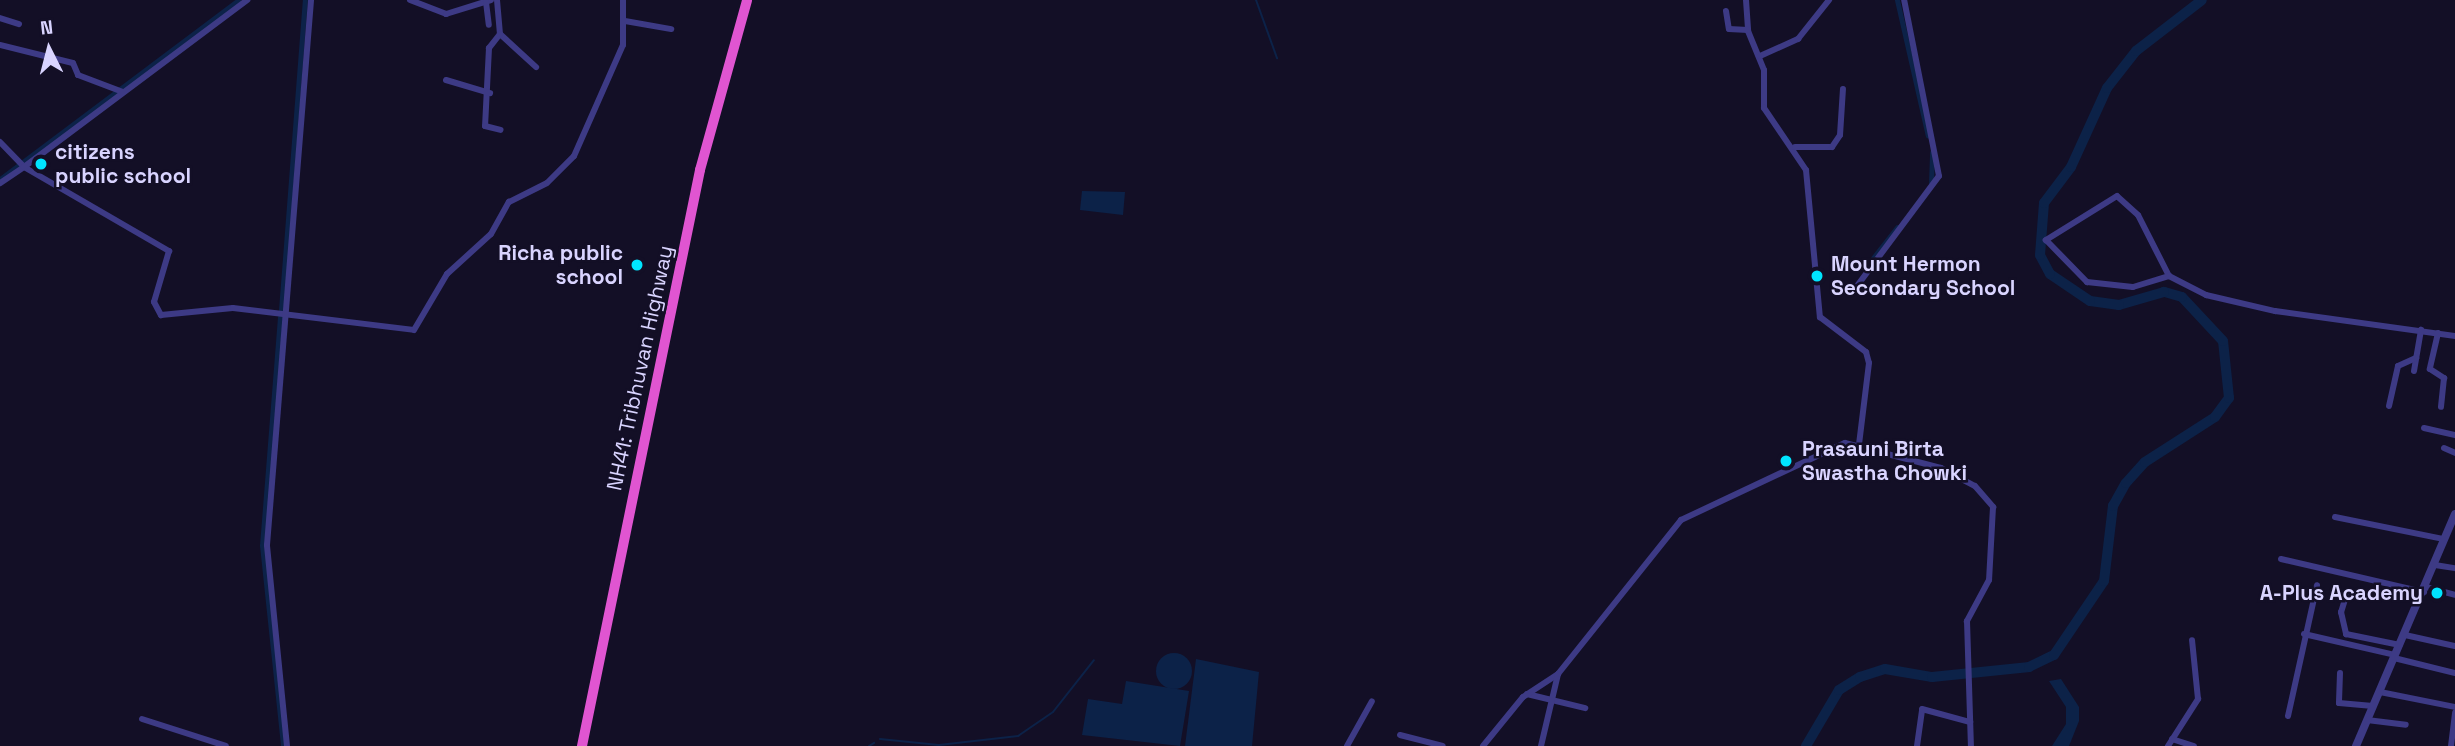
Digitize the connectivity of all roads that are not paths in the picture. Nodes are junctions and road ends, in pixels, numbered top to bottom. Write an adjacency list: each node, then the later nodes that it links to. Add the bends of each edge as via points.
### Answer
1 (247, 0): 24 (street)
2 (311, 0): 33 (street)
3 (410, 0): 10 (street, via 446,14)
4 (497, 0): 18 (street)
5 (623, 0): 13 (street)
6 (747, 0): 81 (highway, NH41: Tribhuvan Highway, via 700,170)
7 (1746, 0): 17 (street)
8 (1829, 0): 20 (street, via 1798,38)
9 (1904, 0): 32 (street, via 1939,176)
10 (489, 1): 15 (street)
11 (1726, 11): 17 (street, via 1729,29)
12 (0, 18): 14 (street)
13 (625, 21): 16 (street); 33 (street, via 617,63 574,156 547,183 509,202 491,234 447,274 414,330)
14 (19, 24)
15 (489, 25)
16 (671, 29)
17 (1748, 30): 20 (street)
18 (500, 34): 21 (street); 25 (street, via 489,48)
19 (0, 45): 24 (street, via 73,63 78,75)
20 (1760, 56): 28 (street, via 1768,117)
21 (536, 67)
22 (446, 80): 25 (street)
23 (1843, 89): 28 (street, via 1840,135 1832,147)
24 (122, 92): 29 (street)
25 (489, 93): 26 (street, via 485,126)
26 (501, 130)
27 (0, 142): 29 (street)
28 (1795, 147): 43 (street, via 1809,185 1820,317 1866,352 1869,363)
29 (22, 165): 30 (street); 33 (street, via 169,251 154,312 169,318 233,308)
30 (0, 183)
31 (2169, 276): 31 (street, via 2133,287 2087,282 2046,240 2117,196 2137,215); 34 (street, via 2206,295 2275,311)
32 (1854, 290)
33 (286, 314): 80 (street, via 266,563)
34 (2421, 330): 35 (street); 37 (street)
35 (2438, 333): 36 (street); 40 (street, via 2430,369 2444,378)
36 (2455, 335)
37 (2416, 358): 38 (street); 39 (street, via 2398,366)
38 (2414, 371)
39 (2389, 406)
40 (2441, 407)
41 (2424, 428): 42 (street)
42 (2455, 435)
43 (1858, 444): 64 (street, via 1835,446 1788,474 1681,520); 75 (street, via 1941,468 1988,497 1994,544 1989,580 1970,610 1966,635)
44 (2444, 448): 45 (street)
45 (2455, 453)
46 (2335, 517): 48 (street)
47 (2454, 518): 48 (street)
48 (2443, 539): 50 (street)
49 (2281, 559): 53 (street)
50 (2435, 565): 51 (street); 53 (street)
51 (2455, 568)
52 (2317, 585): 56 (street)
53 (2425, 589): 54 (street); 57 (street)
54 (2455, 595)
55 (2346, 596): 59 (street, via 2341,612 2346,634)
56 (2304, 634): 61 (street); 72 (street)
57 (2404, 635): 59 (street); 60 (street)
58 (2192, 640): 78 (street, via 2198,699)
59 (2400, 645): 61 (street)
60 (2455, 646)
61 (2395, 656): 63 (street); 65 (street)
62 (2340, 673): 69 (street, via 2339,703)
63 (2455, 673)
64 (1558, 674): 66 (street); 68 (street)
65 (2379, 692): 69 (street); 71 (street)
66 (1527, 694): 68 (street); 84 (street)
67 (1372, 701): 82 (street)
68 (1551, 702): 70 (street); 85 (street)
69 (2373, 706): 74 (street)
70 (1585, 708)
71 (2455, 709): 91 (street)
72 (2288, 716)
73 (142, 719): 79 (street)
74 (2367, 720): 76 (street); 90 (street)
75 (1969, 722): 86 (street, via 1922,709); 87 (street)
76 (2406, 725)
77 (1400, 735): 83 (street)
78 (2172, 738): 88 (street); 89 (street)
79 (226, 746)
80 (287, 746)
81 (582, 746)
82 (1347, 746)
83 (1443, 746)
84 (1483, 746)
85 (1541, 746)
86 (1917, 746)
87 (1970, 746)
88 (2168, 746)
89 (2194, 746)
90 (2356, 746)
91 (2451, 746)

